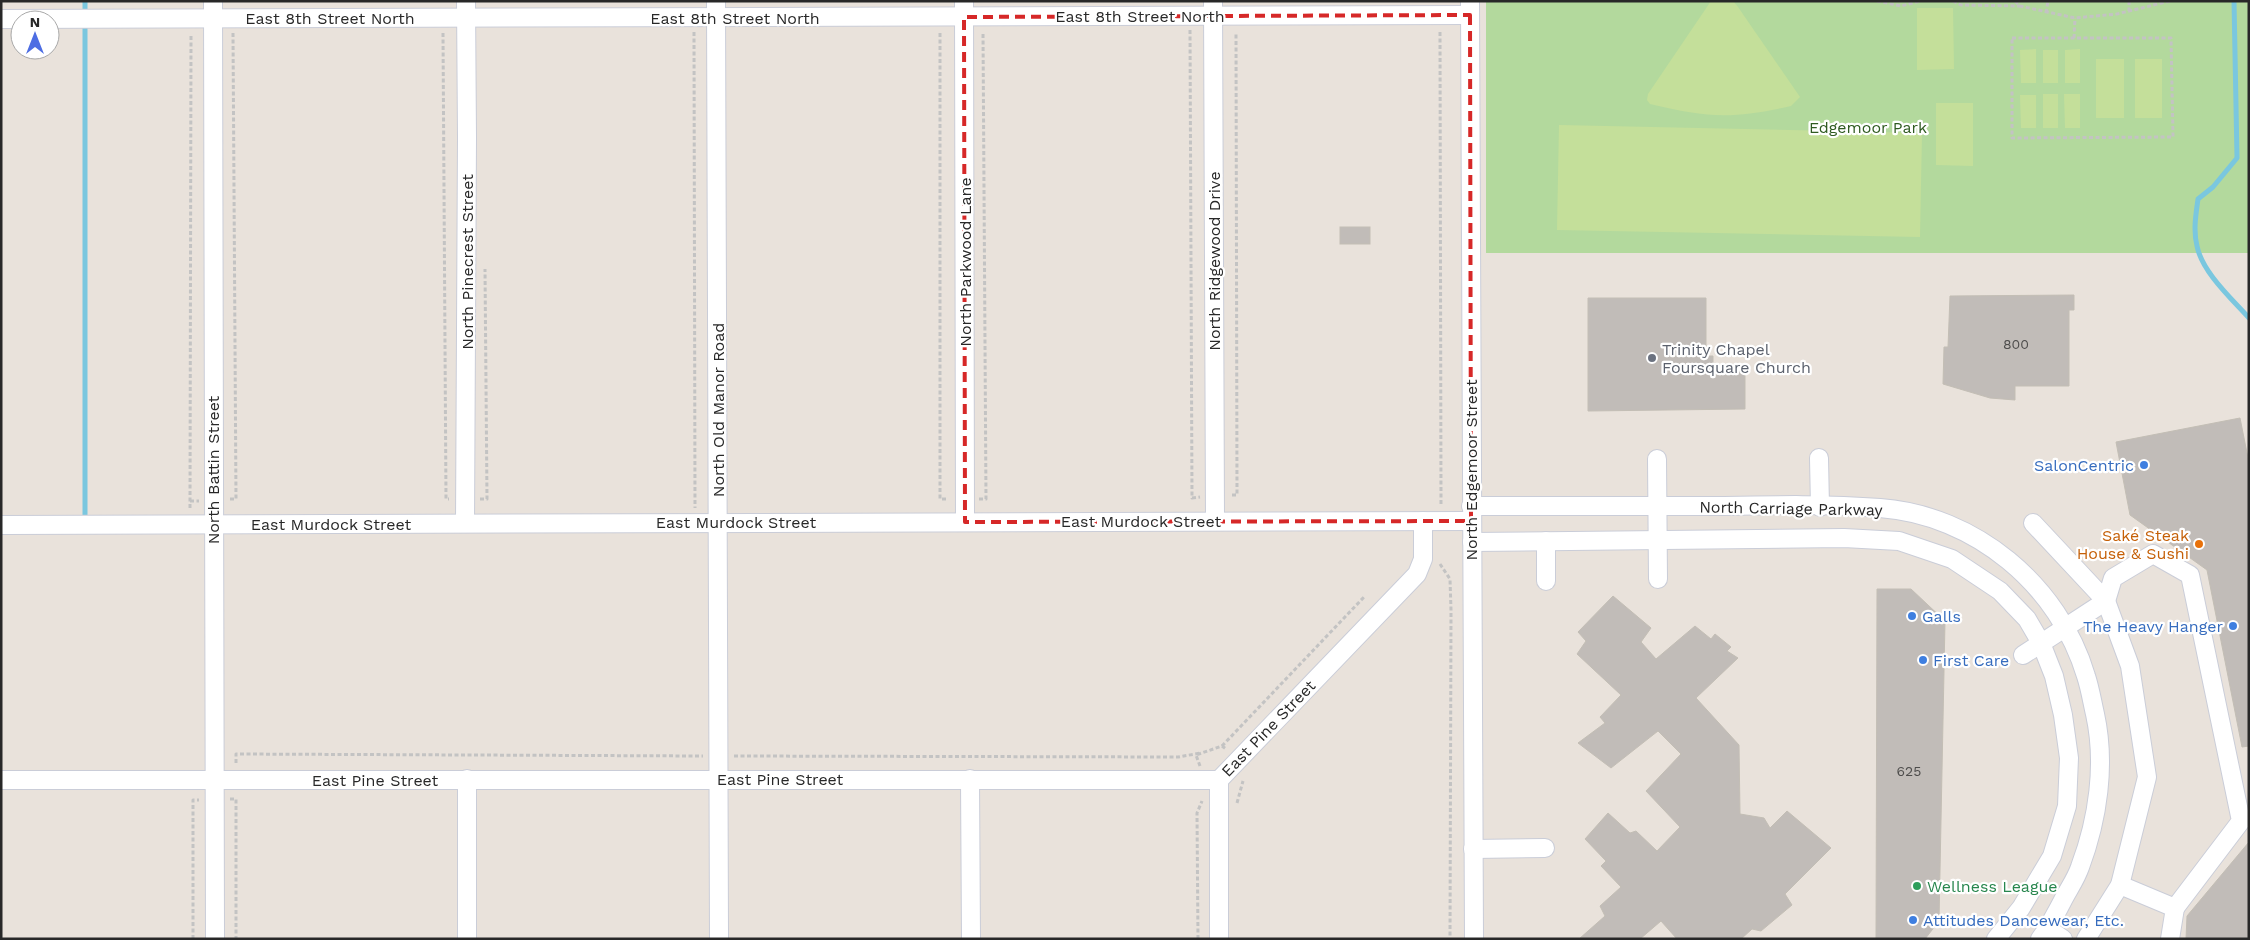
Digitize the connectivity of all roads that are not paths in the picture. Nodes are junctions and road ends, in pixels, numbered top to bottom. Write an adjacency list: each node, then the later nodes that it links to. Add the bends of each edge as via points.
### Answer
1 (1470, 8): 3 (street, East 8th Street North, via 1440,15 1236,16); 12 (street, North Edgemoor Street)
2 (964, 9): 3 (street, East 8th Street North, via 1190,16); 6 (street, East 8th Street North, via 940,17); 16 (street, North Parkwood Lane)
3 (1213, 9): 13 (street, North Ridgewood Drive)
4 (213, 10): 5 (street, East 8th Street North, via 233,19 443,18); 7 (street, East 8th Street North, via 191,19); 19 (street, North Battin Street)
5 (466, 10): 6 (street, East 8th Street North, via 694,18); 17 (street, North Pinecrest Street)
6 (716, 10): 15 (street, North Old Manor Road)
7 (1, 19)
8 (1819, 458): 11 (street)
9 (1657, 459): 10 (street)
10 (1658, 506): 11 (street, North Carriage Parkway); 12 (street, North Carriage Parkway); 21 (street)
11 (1820, 507): 27 (street, North Carriage Parkway, via 1882,508 1934,518 1978,538 2013,563 2039,588)
12 (1471, 514): 14 (street, East Murdock Street, via 1441,521); 23 (street, North Edgemoor Street)
13 (1215, 521): 14 (street, East Murdock Street); 16 (street, East Murdock Street)
14 (1423, 521): 35 (street, East Pine Street, via 1423,559 1417,574)
15 (718, 522): 16 (street, East Murdock Street); 17 (street, East Murdock Street); 31 (street, North Old Manor Road)
16 (965, 522)
17 (465, 523): 19 (street, East Murdock Street)
18 (2033, 523): 26 (street)
19 (213, 524): 20 (street, East Murdock Street); 34 (street, North Battin Street)
20 (1, 525)
21 (1658, 540): 22 (street, North Carriage Parkway); 24 (street); 28 (street, North Carriage Parkway, via 1844,538 1899,541 1952,558 2000,591 2027,619)
22 (1546, 541): 23 (street, North Carriage Parkway); 25 (street)
23 (1472, 542): 37 (street, North Edgemoor Street)
24 (1658, 579)
25 (1546, 581)
26 (2106, 601): 27 (street); 38 (street, via 2130,666 2147,777); 39 (street, via 2113,578 2153,554 2190,575 2241,821)
27 (2066, 628): 28 (street); 40 (street, North Carriage Parkway, via 2086,674 2098,729 2100,774 2093,824 2080,869)
28 (2041, 643): 29 (street); 47 (street, North Carriage Parkway, via 2064,715 2069,758 2066,806 2052,856 2021,908)
29 (2023, 655)
30 (467, 779): 31 (street, East Pine Street); 34 (street, East Pine Street); 42 (street)
31 (719, 779): 32 (street, East Pine Street); 43 (street, North Old Manor Road)
32 (970, 779): 35 (street, East Pine Street); 44 (street)
33 (1, 780): 34 (street, East Pine Street)
34 (215, 780): 41 (street, North Battin Street)
35 (1219, 780): 45 (street)
36 (1545, 848): 37 (street)
37 (1473, 849): 46 (street, North Edgemoor Street)
38 (2120, 885): 39 (street); 48 (street)
39 (2175, 908): 49 (street)
40 (2050, 936)
41 (215, 939)
42 (467, 939)
43 (719, 939)
44 (971, 939)
45 (1219, 939)
46 (1474, 939)
47 (1996, 939)
48 (2086, 939)
49 (2170, 939)

